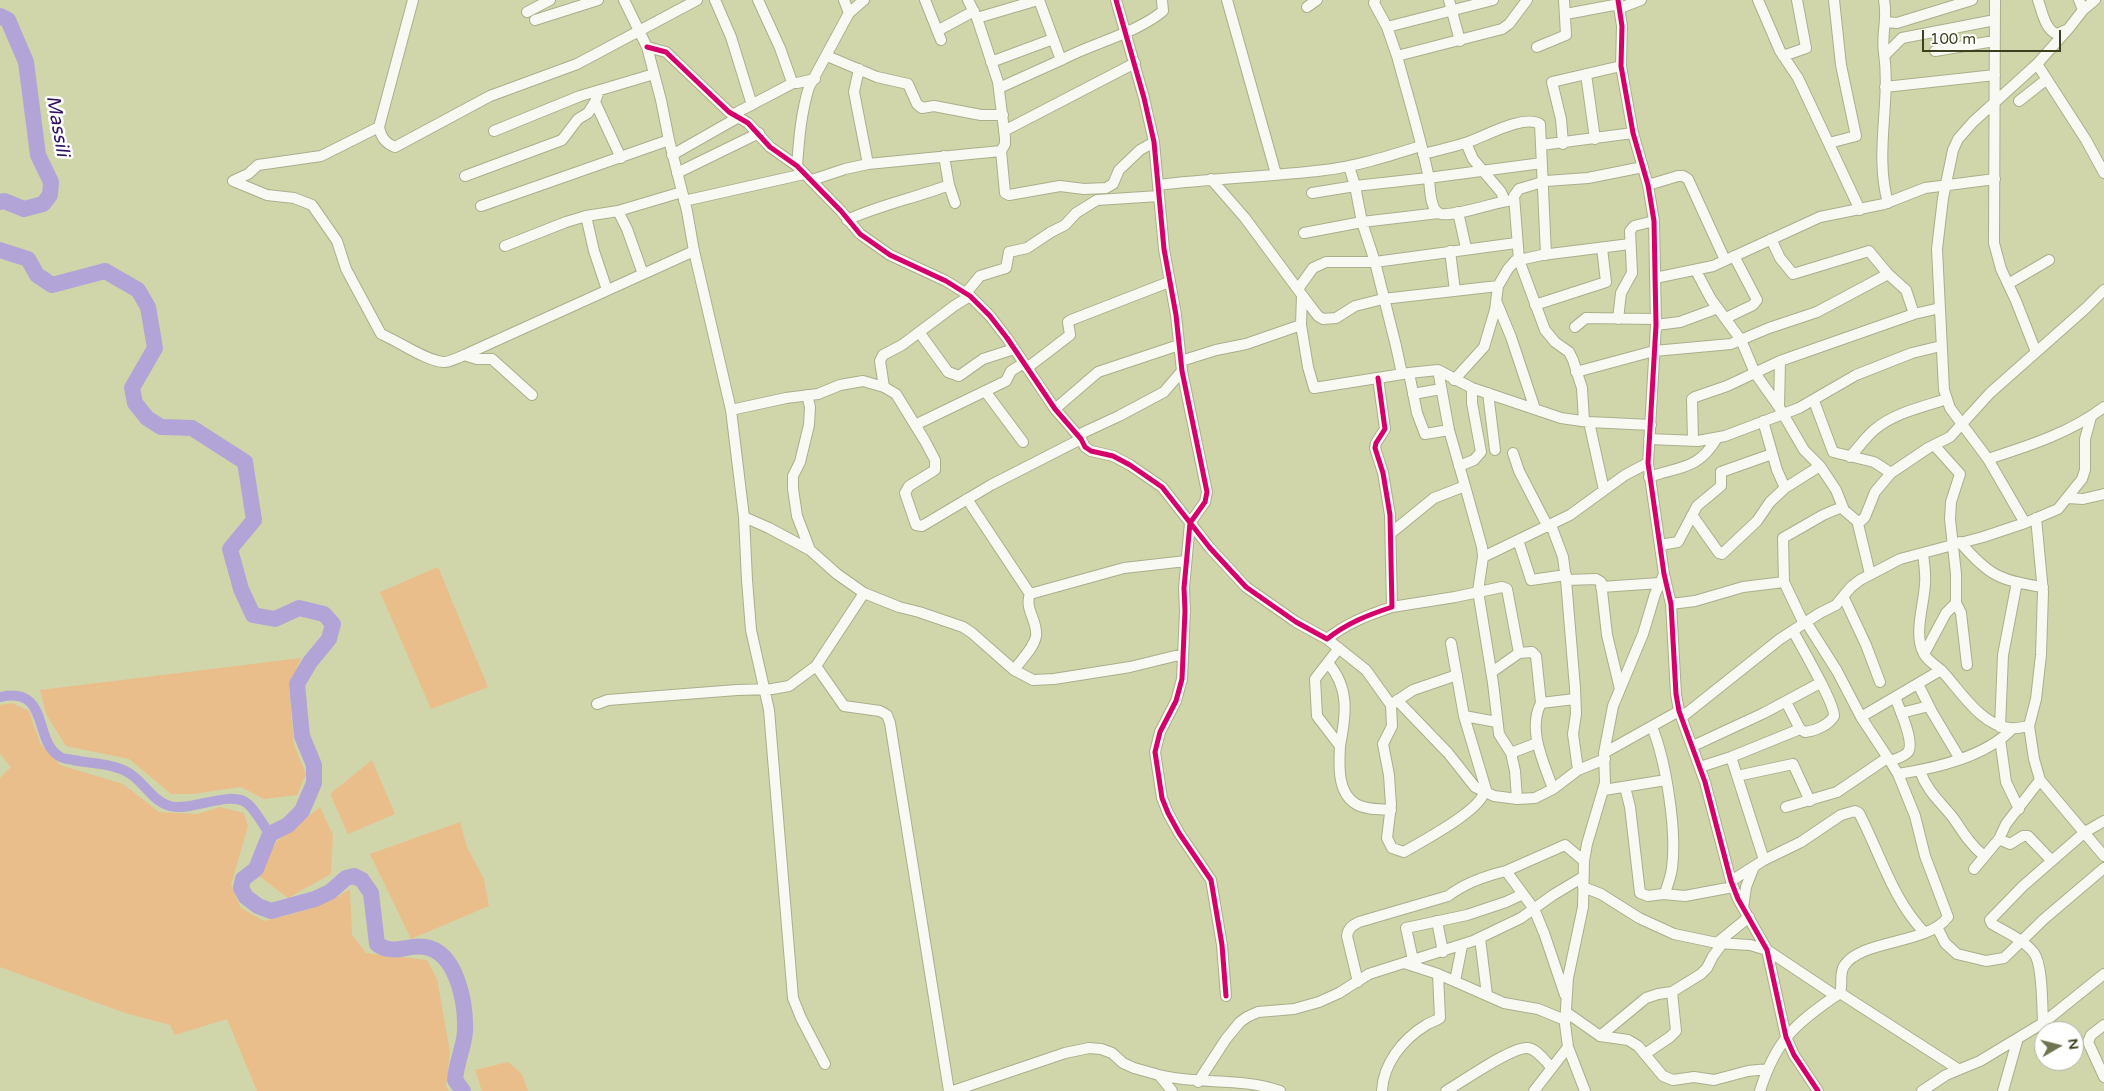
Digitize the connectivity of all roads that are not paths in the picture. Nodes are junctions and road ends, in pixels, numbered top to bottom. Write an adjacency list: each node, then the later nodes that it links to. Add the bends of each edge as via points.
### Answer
1 (413, 0): 77 (street)
2 (550, 0): 35 (street)
3 (598, 0): 39 (street)
4 (624, 0): 44 (street)
5 (697, 0): 44 (street)
6 (715, 0): 74 (street, via 731,37)
7 (758, 0): 67 (street)
8 (844, 0): 36 (street)
9 (864, 0): 36 (street)
10 (925, 0): 38 (street, via 940,35)
11 (968, 0): 38 (street)
12 (1038, 0): 38 (street); 46 (street)
13 (1116, 0): 45 (street)
14 (1162, 0): 45 (street, via 1163,12 1146,24)
15 (1227, 0): 102 (street)
16 (1317, 0): 33 (street)
17 (1375, 0): 42 (street)
18 (1449, 0): 34 (street)
19 (1493, 0): 34 (street)
20 (1527, 0): 47 (street, via 1506,27)
21 (1564, 0): 37 (street)
22 (1641, 0): 31 (street)
23 (1758, 0): 55 (street)
24 (1797, 0): 55 (street, via 1806,48)
25 (1834, 0): 86 (street, via 1841,65 1856,136)
26 (1884, 0): 41 (street)
27 (1972, 0): 41 (street, via 1897,22)
28 (1995, 0): 40 (street)
29 (2038, 0): 43 (street, via 2052,32 2057,34)
30 (2095, 0): 32 (street)
31 (1619, 4): 37 (street); 60 (street)
32 (2081, 5): 43 (street)
33 (1307, 7)
34 (1452, 10): 42 (street); 47 (street)
35 (526, 12)
36 (849, 13): 53 (street)
37 (1566, 14): 50 (street, via 1566,35)
38 (975, 15): 57 (street)
39 (535, 20)
40 (1995, 20): 48 (street); 52 (street, via 1904,37)
41 (1885, 22): 52 (street)
42 (1387, 26): 54 (street)
43 (2070, 28): 59 (street)
44 (640, 31): 49 (street); 77 (street, via 577,64 490,96 395,147 381,137)
45 (1124, 32): 56 (street); 58 (street)
46 (1053, 39): 56 (street); 57 (street)
47 (1460, 41): 54 (street)
48 (1994, 41): 51 (street); 64 (street)
49 (647, 47): 62 (street); 76 (street, via 666,52)
50 (1537, 47)
51 (1935, 51)
52 (1884, 53): 68 (street)
53 (827, 56): 61 (street); 65 (street)
54 (1397, 56): 89 (street)
55 (1783, 56): 86 (street, via 1798,78)
56 (1061, 60): 69 (street)
57 (991, 62): 69 (street)
58 (1135, 63): 79 (street); 84 (street)
59 (2037, 64): 66 (street); 73 (street)
60 (1621, 66): 63 (street); 81 (street)
61 (859, 70): 75 (street, via 908,84 922,108 934,106); 95 (street, via 854,92)
62 (654, 74): 70 (street); 83 (street)
63 (1586, 74): 82 (street); 87 (street, via 1552,82)
64 (1995, 75): 68 (street); 73 (street)
65 (815, 79): 67 (street); 100 (street, via 809,87 802,113)
66 (2047, 79): 71 (street); 101 (street)
67 (793, 84): 74 (street)
68 (1885, 87): 118 (street, via 1882,150)
69 (999, 88): 75 (street)
70 (599, 91): 72 (street); 78 (street)
71 (2019, 101)
72 (595, 102): 93 (street); 103 (street, via 562,140)
73 (1994, 102): 106 (street); 111 (street, via 1958,139)
74 (752, 105): 76 (street)
75 (1003, 115): 79 (street)
76 (734, 116): 80 (street); 91 (street)
77 (379, 127): 172 (street, via 321,156 258,165 233,181 267,195 294,198 312,205 337,242 346,269 381,334 437,360 445,362)
78 (494, 131)
79 (1004, 131): 90 (street, via 1005,144)
80 (758, 132): 99 (street); 100 (street, via 770,147)
81 (1633, 133): 82 (street); 97 (street)
82 (1595, 139): 87 (street)
83 (669, 140): 91 (street); 93 (street)
84 (1154, 142): 90 (street, via 1119,170 1113,184 1106,188 1060,186 1009,195 1005,193); 109 (street)
85 (1466, 143): 88 (street, via 1513,125 1531,122 1540,124); 89 (street); 98 (street)
86 (1829, 143): 121 (street)
87 (1563, 144): 88 (street)
88 (1541, 145): 94 (street)
89 (1422, 150): 96 (street); 104 (street)
90 (1001, 151): 92 (street)
91 (672, 155): 99 (street)
92 (944, 156): 95 (street); 108 (street)
93 (621, 158): 119 (street)
94 (1542, 163): 98 (street); 107 (street)
95 (868, 164): 100 (street)
96 (1349, 166): 102 (street); 112 (street)
97 (1643, 167): 107 (street, via 1602,176); 110 (street)
98 (1481, 170): 104 (street); 116 (street)
99 (677, 173): 114 (street)
100 (804, 173): 114 (street); 125 (street)
101 (2104, 173)
102 (1276, 174): 105 (street)
103 (465, 176)
104 (1428, 178): 112 (street); 123 (street, via 1432,202)
105 (1211, 179): 109 (street); 152 (street, via 1245,218)
106 (1995, 179): 111 (street); 147 (street, via 1994,244)
107 (1543, 182): 116 (street, via 1518,190); 137 (street)
108 (949, 185): 117 (street); 125 (street, via 882,205)
109 (1158, 185): 115 (street)
110 (1648, 185): 126 (street); 138 (street, via 1678,176 1688,179)
111 (1946, 185): 118 (street, via 1925,188); 158 (street, via 1937,249)
112 (1355, 186): 113 (street); 127 (street)
113 (1312, 194)
114 (683, 196): 120 (street); 135 (street)
115 (1159, 196): 146 (street); 153 (street, via 1097,200 1086,205 1066,225 1028,248 1009,252 1006,268 980,276)
116 (1509, 200): 122 (street); 130 (street)
117 (955, 203)
118 (1888, 203): 121 (street)
119 (481, 206)
120 (618, 210): 124 (street); 143 (street)
121 (1860, 210): 129 (street, via 1815,219)
122 (1458, 212): 123 (street); 133 (street)
123 (1439, 213): 127 (street)
124 (586, 216): 132 (street); 149 (street)
125 (847, 220): 153 (street, via 860,234 890,255)
126 (1654, 221): 131 (street, via 1632,227); 145 (street)
127 (1362, 222): 128 (street); 141 (street)
128 (1304, 233)
129 (1772, 239): 138 (street); 144 (street, via 1780,258 1793,274 1867,250)
130 (1516, 243): 133 (street); 139 (street)
131 (1630, 244): 134 (street); 161 (street, via 1632,273 1621,294)
132 (505, 246)
133 (1466, 248): 136 (street)
134 (1602, 248): 137 (street); 156 (street, via 1606,282)
135 (694, 251): 143 (street); 195 (street)
136 (1450, 251): 141 (street); 151 (street)
137 (1546, 255): 139 (street)
138 (1730, 258): 142 (street); 160 (street, via 1757,300)
139 (1519, 260): 148 (street, via 1508,269); 156 (street)
140 (2050, 260): 147 (street)
141 (1375, 262): 152 (street, via 1329,261 1319,264 1309,273); 154 (street)
142 (1696, 271): 145 (street); 157 (street)
143 (643, 274): 149 (street)
144 (1888, 274): 159 (street, via 1906,290); 166 (street, via 1823,310)
145 (1656, 278): 162 (street)
146 (1169, 282): 167 (street); 174 (street, via 1071,320 1068,322 1070,335)
147 (2008, 284): 171 (street)
148 (1498, 286): 151 (street); 155 (street)
149 (607, 290): 172 (street)
150 (2104, 290): 171 (street)
151 (1455, 291): 154 (street)
152 (1300, 292): 154 (street, via 1318,316 1327,319 1338,317 1355,306); 163 (street)
153 (968, 294): 165 (street); 169 (street, via 990,316)
154 (1383, 299): 178 (street)
155 (1496, 302): 181 (street, via 1484,347); 194 (street)
156 (1535, 305): 177 (street, via 1548,336 1569,352)
157 (1718, 308): 160 (street); 162 (street, via 1680,322)
158 (1940, 308): 159 (street); 168 (street)
159 (1914, 314): 173 (street)
160 (1726, 318): 166 (street)
161 (1618, 319): 162 (street); 164 (street, via 1586,318)
162 (1656, 322): 170 (street)
163 (1302, 325): 175 (street, via 1246,344 1216,350); 180 (street, via 1313,387)
164 (1575, 327)
165 (919, 332): 169 (street, via 948,372 959,376 983,359); 182 (street, via 880,358)
166 (1742, 340): 170 (street, via 1724,346); 179 (street)
167 (1179, 345): 175 (street); 193 (street, via 1098,372)
168 (1942, 346): 190 (street); 191 (street, via 1912,353 1856,375)
169 (1014, 349): 174 (street)
170 (1654, 351): 177 (street); 202 (street)
171 (2036, 352): 200 (street)
172 (464, 355): 188 (street, via 492,359)
173 (1780, 362): 179 (street); 196 (street)
174 (1026, 365): 185 (street, via 1011,371 1006,381); 193 (street)
175 (1182, 366): 204 (street, via 1164,392); 232 (street, via 1207,492)
176 (1438, 370): 178 (street); 181 (street); 184 (street)
177 (1576, 372): 198 (street, via 1582,388)
178 (1406, 373): 180 (street); 187 (street)
179 (1754, 373): 196 (street); 207 (street, via 1692,399)
180 (1378, 378): 234 (street, via 1384,429 1375,448 1387,495)
181 (1454, 380): 183 (street)
182 (884, 387): 189 (street, via 862,381); 201 (street, via 896,394)
183 (1472, 388): 186 (street); 216 (street, via 1480,452 1474,460)
184 (1441, 389): 187 (street); 203 (street)
185 (985, 391): 201 (street); 208 (street)
186 (1488, 393): 194 (street); 210 (street)
187 (1413, 394): 203 (street, via 1425,434)
188 (532, 395)
189 (807, 395): 195 (street); 238 (street, via 809,426 793,489 797,516)
190 (1947, 399): 200 (street); 213 (street, via 1881,424)
191 (1814, 401): 196 (street, via 1799,408); 213 (street, via 1832,450)
192 (2104, 407): 197 (street)
193 (1055, 409): 204 (street)
194 (1535, 409): 198 (street, via 1562,418)
195 (731, 410): 228 (street)
196 (1781, 410): 199 (street); 217 (street, via 1804,450)
197 (2091, 417): 214 (street, via 2043,441); 224 (street, via 2085,439 2085,470)
198 (1586, 421): 202 (street); 222 (street)
199 (1763, 421): 205 (street); 212 (street)
200 (1962, 423): 209 (street, via 1950,437); 214 (street)
201 (915, 425): 225 (street, via 935,465 935,470 909,486 905,493 916,525 930,522)
202 (1651, 425): 206 (street)
203 (1449, 430): 216 (street)
204 (1079, 437): 225 (street); 232 (street, via 1091,451 1113,456 1162,487)
205 (1716, 438): 207 (street); 219 (street, via 1698,461)
206 (1649, 439): 207 (street); 215 (street)
207 (1693, 440)
208 (1023, 442)
209 (1934, 445): 218 (street); 236 (street, via 1960,474 1951,502 1950,519)
210 (1495, 450)
211 (1513, 453): 233 (street, via 1519,471)
212 (1772, 454): 221 (street); 227 (street, via 1721,472 1720,487 1702,501)
213 (1850, 457): 218 (street, via 1874,462)
214 (1988, 459): 231 (street)
215 (1648, 462): 219 (street); 222 (street)
216 (1459, 466): 220 (street)
217 (1820, 466): 221 (street); 226 (street, via 1838,494)
218 (1891, 473): 230 (street, via 1875,492 1866,516)
219 (1649, 477): 237 (street)
220 (1465, 486): 234 (street, via 1434,498); 240 (street)
221 (1784, 488): 227 (street, via 1757,521 1722,554)
222 (1604, 490): 233 (street)
223 (2104, 494): 224 (street, via 2083,499)
224 (2068, 498): 229 (street, via 2058,509)
225 (967, 499): 251 (street)
226 (1842, 507): 230 (street); 245 (street, via 1783,538)
227 (1692, 515): 237 (street, via 1677,543)
228 (744, 517): 238 (street); 274 (street, via 751,630)
229 (2036, 518): 231 (street); 248 (street)
230 (1858, 522): 242 (street)
231 (2025, 523): 236 (street)
232 (1190, 524): 241 (street); 258 (street, via 1246,586 1296,622)
233 (1549, 526): 235 (street); 243 (street, via 1563,557)
234 (1390, 533): 255 (street)
235 (1518, 540): 240 (street); 243 (street, via 1531,580)
236 (1956, 543): 239 (street); 246 (street, via 1992,574); 253 (street)
237 (1660, 545): 244 (street)
238 (810, 550): 250 (street)
239 (1923, 553): 242 (street, via 1900,559); 263 (street, via 1925,584 1918,630)
240 (1483, 557): 249 (street)
241 (1186, 561): 251 (street, via 1124,568); 261 (street)
242 (1870, 574): 252 (street, via 1854,583)
243 (1566, 578): 247 (street, via 1596,579); 277 (street)
244 (1662, 579): 247 (street); 254 (street); 275 (street)
245 (1784, 582): 254 (street, via 1744,587 1695,601); 256 (street)
246 (2017, 582): 248 (street); 288 (street, via 2003,655)
247 (1601, 586): 275 (street, via 1607,635)
248 (2043, 587): 289 (street, via 2041,655)
249 (1478, 591): 255 (street); 262 (street, via 1506,589); 269 (street)
250 (864, 593): 266 (street); 267 (street, via 963,628)
251 (1030, 594): 267 (street, via 1029,608 1036,636)
252 (1844, 598): 256 (street); 271 (street)
253 (1956, 603): 263 (street, via 1946,613); 265 (street, via 1961,614)
254 (1671, 604): 284 (street, via 1674,673)
255 (1392, 607): 258 (street, via 1359,619)
256 (1805, 623): 257 (street); 286 (street, via 1837,671)
257 (1793, 631): 272 (street); 284 (street)
258 (1327, 639): 260 (street)
259 (1451, 643): 270 (street)
260 (1339, 648): 264 (street); 278 (street, via 1366,670)
261 (1183, 654): 267 (street, via 1054,680 1033,680); 353 (street, via 1182,679 1176,701 1154,752 1168,813 1211,880 1221,936)
262 (1519, 654): 269 (street); 281 (street, via 1532,652 1536,656)
263 (1924, 654): 268 (street)
264 (1328, 663): 295 (street, via 1340,680 1346,701); 295 (street, via 1315,680 1317,715)
265 (1967, 665)
266 (816, 666): 274 (street, via 788,686); 372 (street, via 844,706 880,711 890,723)
267 (1014, 670)
268 (1941, 670): 273 (street); 288 (street, via 1985,719)
269 (1492, 672): 287 (street)
270 (1457, 675): 278 (street, via 1413,690); 285 (street)
271 (1880, 682)
272 (1820, 683): 279 (street); 291 (street, via 1834,706 1833,718 1808,732)
273 (1918, 684): 276 (street); 282 (street)
274 (765, 689): 280 (street, via 652,696); 365 (street, via 793,998)
275 (1620, 689): 298 (street, via 1613,706)
276 (1895, 698): 283 (street); 286 (street)
277 (1575, 699): 281 (street); 303 (street, via 1573,734)
278 (1394, 702): 312 (street); 316 (street, via 1392,726 1383,744)
279 (1786, 702): 291 (street); 296 (street)
280 (597, 704)
281 (1541, 704): 294 (street, via 1537,712)
282 (1929, 706): 283 (street); 300 (street)
283 (1901, 712): 301 (street, via 1909,750)
284 (1681, 714): 290 (street); 296 (street)
285 (1464, 716): 287 (street); 312 (street)
286 (1861, 717): 301 (street)
287 (1498, 722): 297 (street, via 1500,737)
288 (2000, 726): 292 (street)
289 (2030, 726): 292 (street); 308 (street)
290 (1652, 727): 298 (street); 307 (street)
291 (1800, 729): 299 (street)
292 (2012, 729): 293 (street)
293 (2000, 739): 300 (street); 317 (street, via 2006,784)
294 (1538, 743): 297 (street); 310 (street)
295 (1340, 746): 316 (street, via 1342,783 1354,802)
296 (1693, 746): 302 (street)
297 (1510, 752): 313 (street)
298 (1605, 756): 303 (street); 311 (street)
299 (1731, 757): 302 (street); 306 (street)
300 (1960, 759): 304 (street)
301 (1888, 760): 305 (street); 314 (street, via 1836,792)
302 (1700, 767): 331 (street)
303 (1578, 770): 310 (street)
304 (1920, 771): 305 (street); 321 (street, via 1932,796 1953,818 1969,843)
305 (1898, 774): 337 (street, via 1948,914 1945,922)
306 (1737, 776): 314 (street, via 1793,764); 323 (street)
307 (1666, 780): 309 (street); 333 (street, via 1673,854)
308 (2040, 780): 317 (street); 319 (street)
309 (1625, 787): 311 (street); 333 (street, via 1638,890 1647,896)
310 (1553, 789): 313 (street, via 1535,798)
311 (1604, 790): 324 (street, via 1589,832)
312 (1485, 793): 313 (street); 316 (street, via 1474,807 1404,852 1392,848 1388,841)
313 (1517, 799)
314 (1810, 801): 315 (street)
315 (1786, 807)
316 (1391, 810)
317 (2019, 810): 320 (street, via 2006,824)
318 (2104, 821): 319 (street)
319 (2085, 832): 322 (street); 325 (street)
320 (1999, 839): 321 (street); 325 (street, via 2010,844 2028,836)
321 (1984, 856): 327 (street)
322 (2104, 856)
323 (1764, 860): 326 (street); 338 (street, via 1801,842 1841,815 1858,812 1904,907)
324 (1584, 861): 329 (street, via 1567,845 1562,845); 330 (street)
325 (2052, 861): 340 (street, via 1990,920)
326 (1754, 868): 331 (street); 335 (street, via 1746,888)
327 (1974, 868)
328 (2104, 868): 340 (street)
329 (1506, 871): 332 (street); 349 (street, via 1467,884 1448,896 1353,925 1348,936)
330 (1584, 882): 334 (street, via 1553,895); 341 (street, via 1655,926 1674,934); 354 (street, via 1583,907)
331 (1732, 884): 333 (street, via 1685,896); 335 (street)
332 (1524, 894): 334 (street); 336 (street)
333 (1666, 894)
334 (1534, 909): 339 (street); 354 (street)
335 (1746, 912): 341 (street); 343 (street)
336 (1436, 921): 344 (street); 345 (street, via 1405,929)
337 (1937, 927): 338 (street); 340 (street, via 1953,951 1981,960 2004,958)
338 (1925, 933): 352 (street, via 1851,959 1842,970)
339 (1480, 938): 342 (street); 351 (street)
340 (2022, 942): 356 (street, via 2038,960)
341 (1720, 944): 343 (street, via 1750,945); 350 (street, via 1707,968)
342 (1462, 946): 344 (street); 348 (street)
343 (1767, 950): 352 (street); 361 (street)
344 (1443, 952): 345 (street)
345 (1409, 962): 346 (street); 349 (street, via 1370,974)
346 (1438, 974): 348 (street); 376 (street, via 1440,1018 1418,1030 1403,1044 1384,1072)
347 (2104, 974): 357 (street)
348 (1454, 981): 351 (street)
349 (1358, 982): 371 (street, via 1318,1002 1294,1009 1258,1012 1247,1017 1226,1038)
350 (1672, 992): 360 (street, via 1646,998); 364 (street, via 1676,1031)
351 (1487, 994): 355 (street, via 1511,1005)
352 (1838, 994): 361 (street, via 1811,1012); 368 (street)
353 (1226, 996)
354 (1566, 1000): 355 (street)
355 (1565, 1016): 360 (street); 363 (street)
356 (2042, 1021)
357 (2045, 1021)
358 (2104, 1024): 370 (street, via 2088,1042)
359 (2034, 1028): 362 (street)
360 (1600, 1036): 364 (street, via 1628,1040)
361 (1786, 1037): 367 (street); 381 (street)
362 (2018, 1038): 368 (street, via 1980,1061); 383 (street)
363 (1568, 1047): 366 (street); 379 (street)
364 (1645, 1054): 367 (street, via 1668,1080 1694,1077 1714,1080 1748,1070)
365 (825, 1064)
366 (1551, 1067): 377 (street, via 1537,1053 1524,1048 1497,1060); 378 (street)
367 (1768, 1069): 380 (street)
368 (1958, 1069): 382 (street)
369 (1159, 1076): 371 (street); 373 (street, via 1123,1063 1112,1053 1089,1048 1064,1053); 374 (street)
370 (2104, 1076)
371 (1198, 1082): 375 (street, via 1248,1083)
372 (949, 1091)
373 (953, 1091)
374 (1172, 1091)
375 (1280, 1091)
376 (1382, 1091)
377 (1446, 1091)
378 (1534, 1091)
379 (1586, 1091)
380 (1760, 1091)
381 (1818, 1091)
382 (1922, 1091)
383 (2003, 1091)

